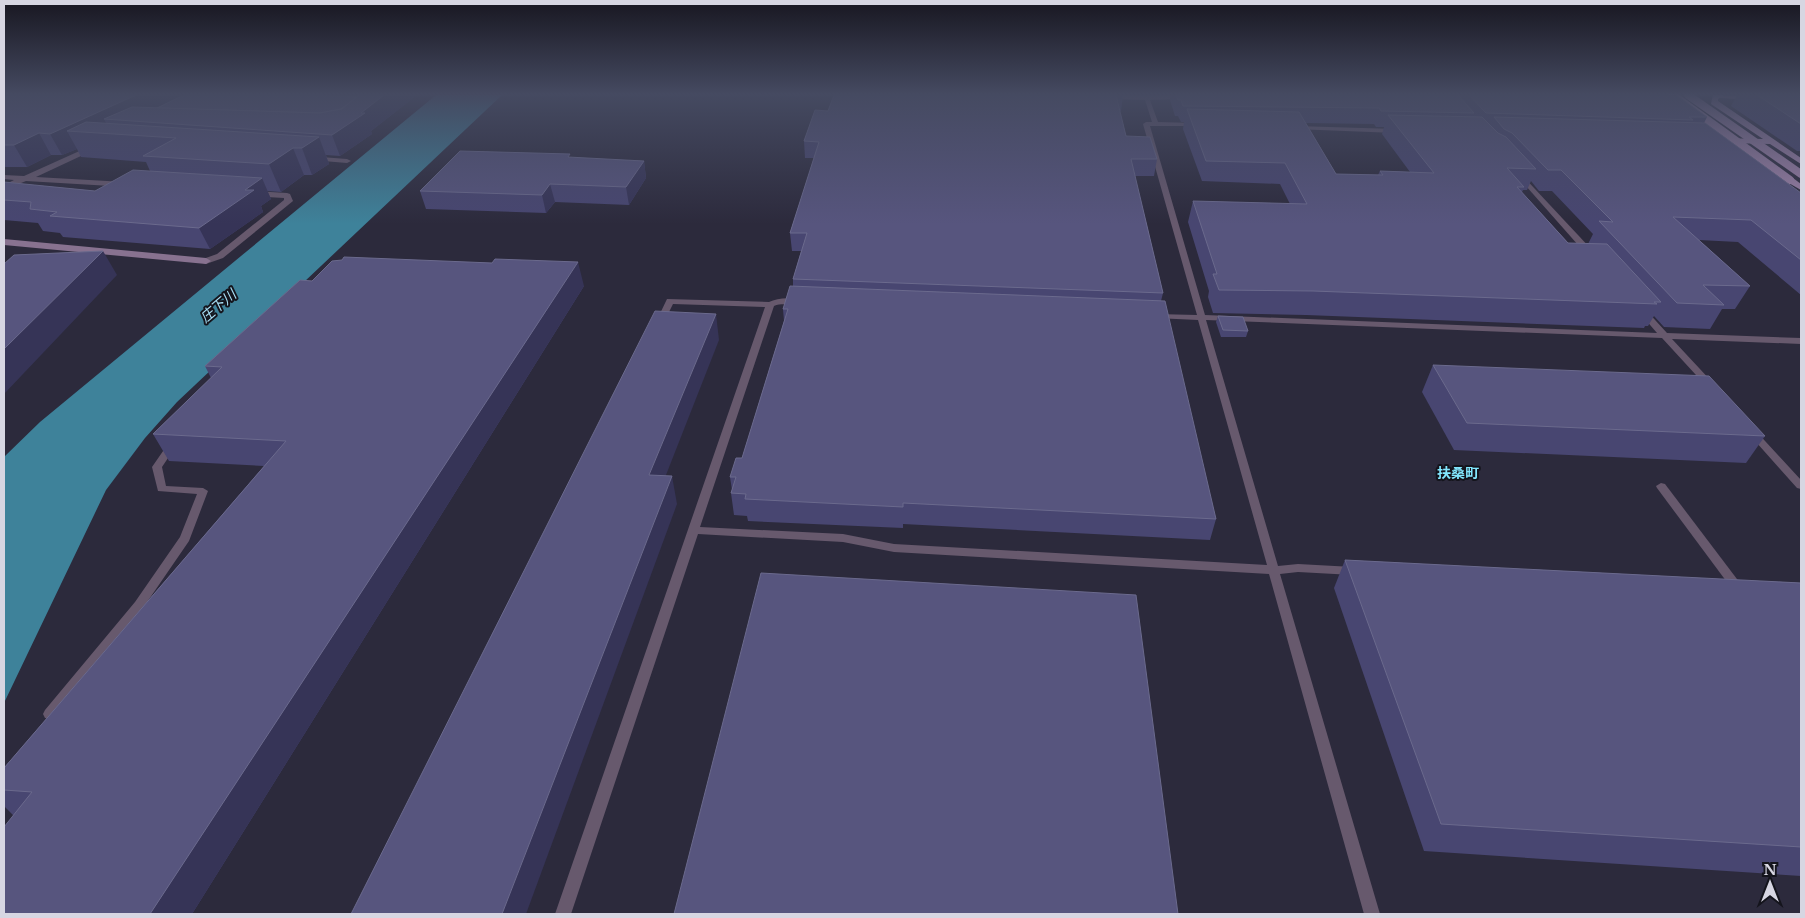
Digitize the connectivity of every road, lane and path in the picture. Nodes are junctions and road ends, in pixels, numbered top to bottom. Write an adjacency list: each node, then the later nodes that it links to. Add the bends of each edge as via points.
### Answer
1 (1150, 138): 25 (lane)
2 (1731, 138): 16 (main road, bridge)
3 (1749, 138): 11 (main road, bridge)
4 (1766, 138): 5 (main road)
5 (1772, 142): 9 (main road); 18 (main road, via 1716,139)
6 (100, 144): 13 (street)
7 (306, 158): 8 (street)
8 (347, 161)
9 (1801, 162)
10 (1514, 170): 20 (lane)
11 (1801, 174)
12 (4, 177): 13 (street)
13 (24, 177): 14 (street); 15 (street)
14 (133, 185)
15 (4, 188)
16 (1801, 188)
17 (238, 193): 19 (street, via 286,196 289,201 220,256 206,261)
18 (1801, 198)
19 (4, 242)
20 (1593, 256)
21 (807, 302): 22 (lane, via 778,301)
22 (770, 305): 27 (lane, via 670,301); 34 (lane)
23 (1638, 306): 26 (lane)
24 (1142, 315): 25 (lane)
25 (1202, 318): 26 (lane); 35 (lane)
26 (1665, 335): 28 (lane); 29 (lane)
27 (652, 337)
28 (1801, 340)
29 (1717, 393)
30 (1743, 422): 33 (lane)
31 (179, 434): 38 (lane, via 157,467 162,489 203,491 185,538 139,605)
32 (1661, 486): 37 (lane, via 1746,593)
33 (1801, 486)
34 (694, 530): 35 (lane, via 843,538 894,548); 39 (lane)
35 (1274, 570): 36 (lane, via 1298,568); 40 (lane)
36 (1367, 572)
37 (1722, 592)
38 (43, 723)
39 (563, 914)
40 (1372, 914)

